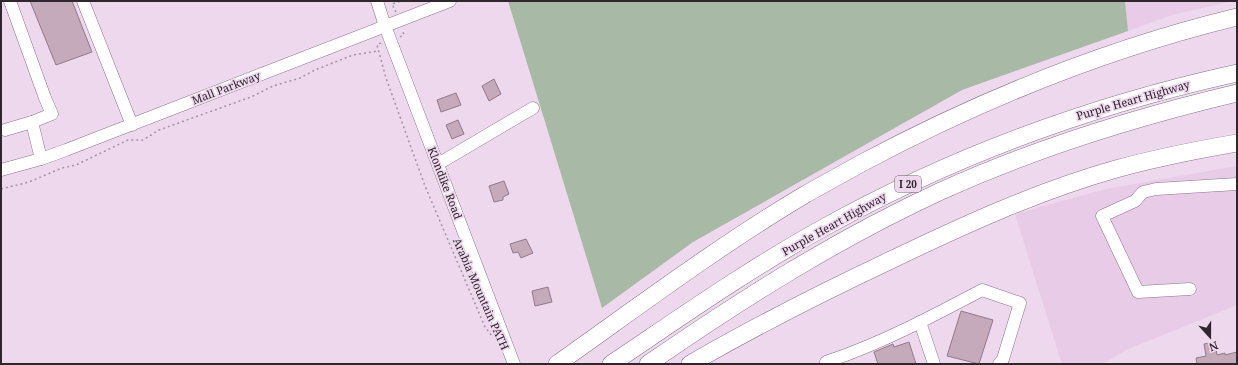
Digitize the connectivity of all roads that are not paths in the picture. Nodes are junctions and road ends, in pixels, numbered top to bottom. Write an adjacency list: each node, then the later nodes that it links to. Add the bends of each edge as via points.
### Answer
1 (10, 1): 10 (street, via 52,114)
2 (83, 1): 11 (street)
3 (377, 1): 6 (street, Klondike Road)
4 (450, 1): 6 (street, Mall Parkway)
5 (1237, 17): 22 (highway, via 1156,39 1086,62 1015,89 909,138 806,194 716,251)
6 (385, 26): 11 (street, Mall Parkway); 15 (street, Klondike Road)
7 (1237, 73): 23 (highway, Purple Heart Highway / I 20, via 1186,84 1075,117 990,149 898,189 761,265)
8 (1237, 93): 24 (highway, Purple Heart Highway / I 20, via 1144,117 1084,136 942,191 792,270)
9 (533, 108): 15 (street)
10 (32, 122): 12 (street); 14 (street)
11 (132, 125): 14 (street, Mall Parkway)
12 (5, 130)
13 (1237, 143): 25 (highway, via 1162,157 1114,170 1006,208 835,286 732,339)
14 (41, 159): 16 (street, Mall Parkway)
15 (438, 164): 21 (street, Klondike Road)
16 (1, 170)
17 (1237, 184): 18 (street, via 1143,192 1135,201 1102,216 1138,292)
18 (1190, 289)
19 (920, 322): 20 (street); 27 (street); 28 (street, via 982,290 1020,303 1004,359)
20 (857, 358): 26 (street, via 826,362)
21 (514, 364)
22 (558, 364)
23 (611, 364)
24 (648, 364)
25 (690, 364)
26 (827, 364)
27 (934, 364)
28 (999, 364)

